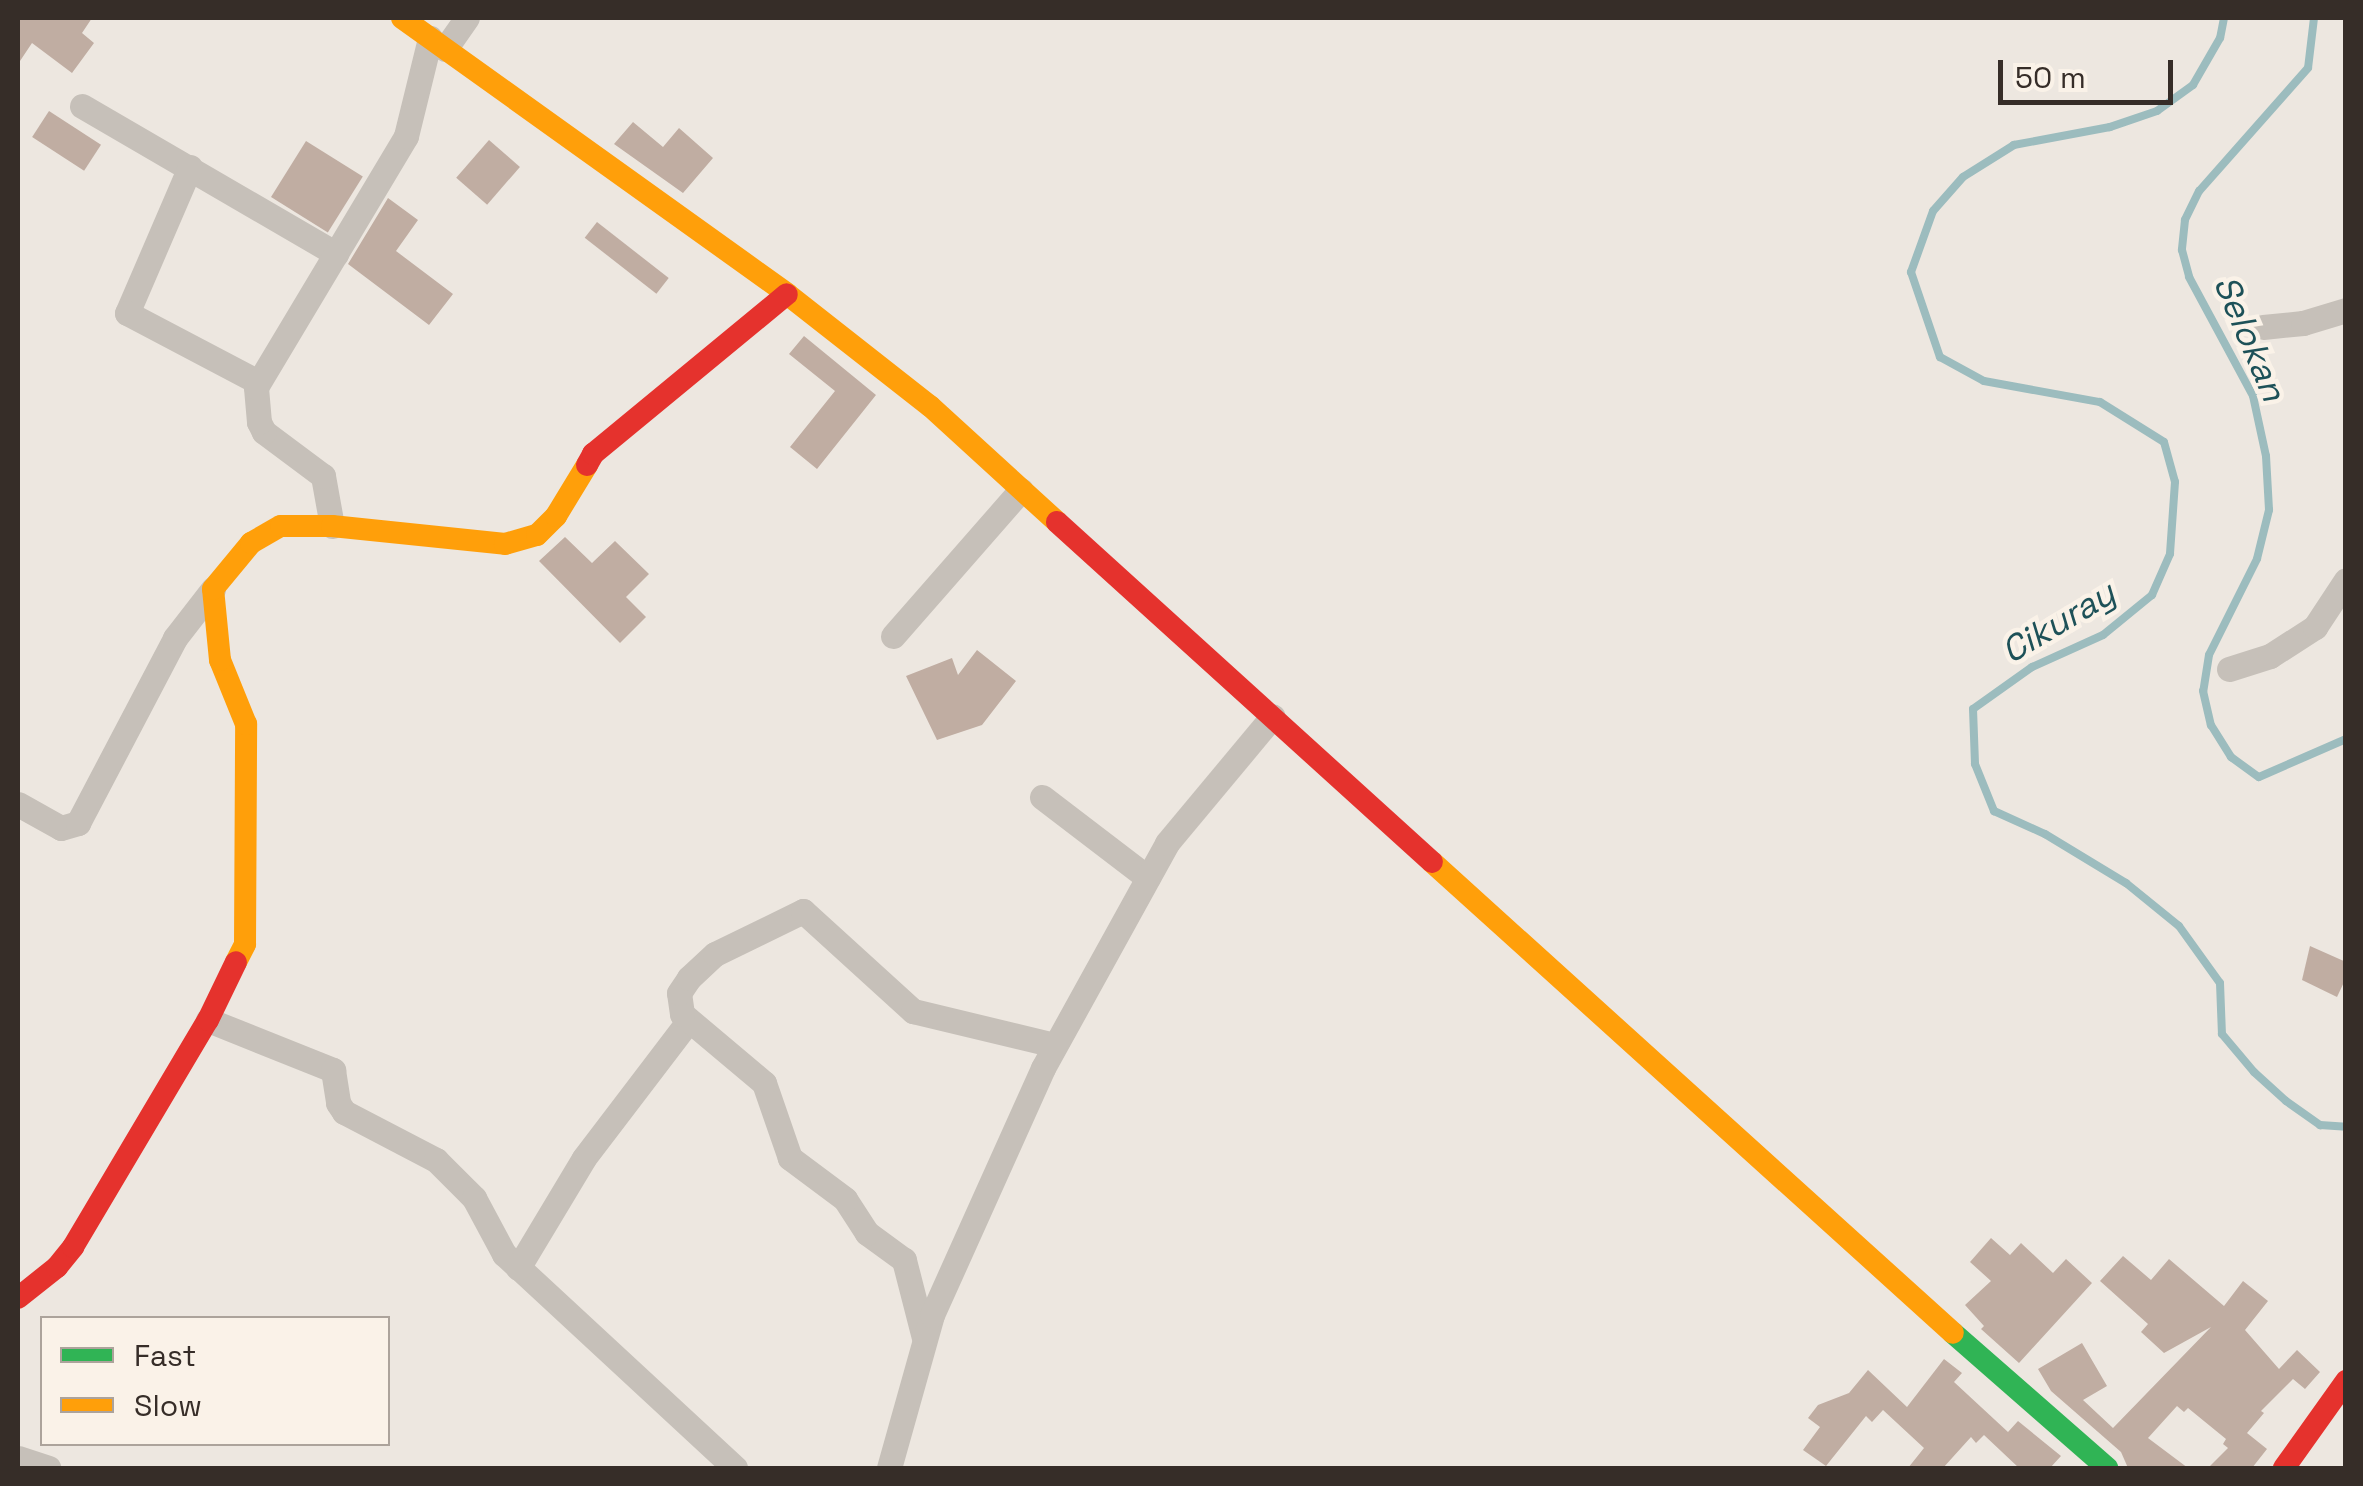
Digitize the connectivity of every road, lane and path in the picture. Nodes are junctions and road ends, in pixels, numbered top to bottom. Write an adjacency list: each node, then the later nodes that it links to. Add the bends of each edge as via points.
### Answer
1 (402, 18): 3 (street)
2 (467, 18): 3 (street)
3 (438, 44): 6 (street, via 406,136); 7 (street)
4 (82, 106): 5 (street)
5 (190, 167): 6 (street); 10 (street, via 127,313)
6 (336, 254): 10 (street)
7 (787, 294): 11 (street, via 930,406); 12 (street, via 593,454 537,535 505,544)
8 (2346, 310): 9 (street)
9 (2263, 327)
10 (258, 382): 12 (street, via 261,427 323,476)
11 (1021, 490): 15 (street); 17 (street)
12 (332, 526): 14 (street, via 266,532)
13 (2346, 580): 16 (street, via 2315,627 2270,656)
14 (213, 590): 19 (street, via 175,638 78,822 61,828); 21 (street, via 220,660 246,724 246,937)
15 (893, 636)
16 (2229, 669)
17 (1273, 716): 20 (street, via 1186,818); 32 (street)
18 (1042, 797): 20 (street)
19 (18, 804)
20 (1148, 878): 23 (street)
21 (208, 1020): 24 (street, via 332,1070 342,1109 436,1160 474,1198 500,1250); 25 (street, via 73,1248)
22 (688, 1020): 23 (street, via 678,1000 696,970 803,911 913,1011); 24 (street, via 584,1158); 26 (street, via 764,1083 794,1163 840,1194 867,1233 904,1260)
23 (1055, 1044): 26 (street)
24 (518, 1268): 30 (street)
25 (18, 1298)
26 (924, 1338): 31 (street)
27 (2346, 1381): 33 (street)
28 (18, 1458): 29 (street)
29 (48, 1468)
30 (735, 1468)
31 (889, 1468)
32 (2107, 1468)
33 (2284, 1468)

